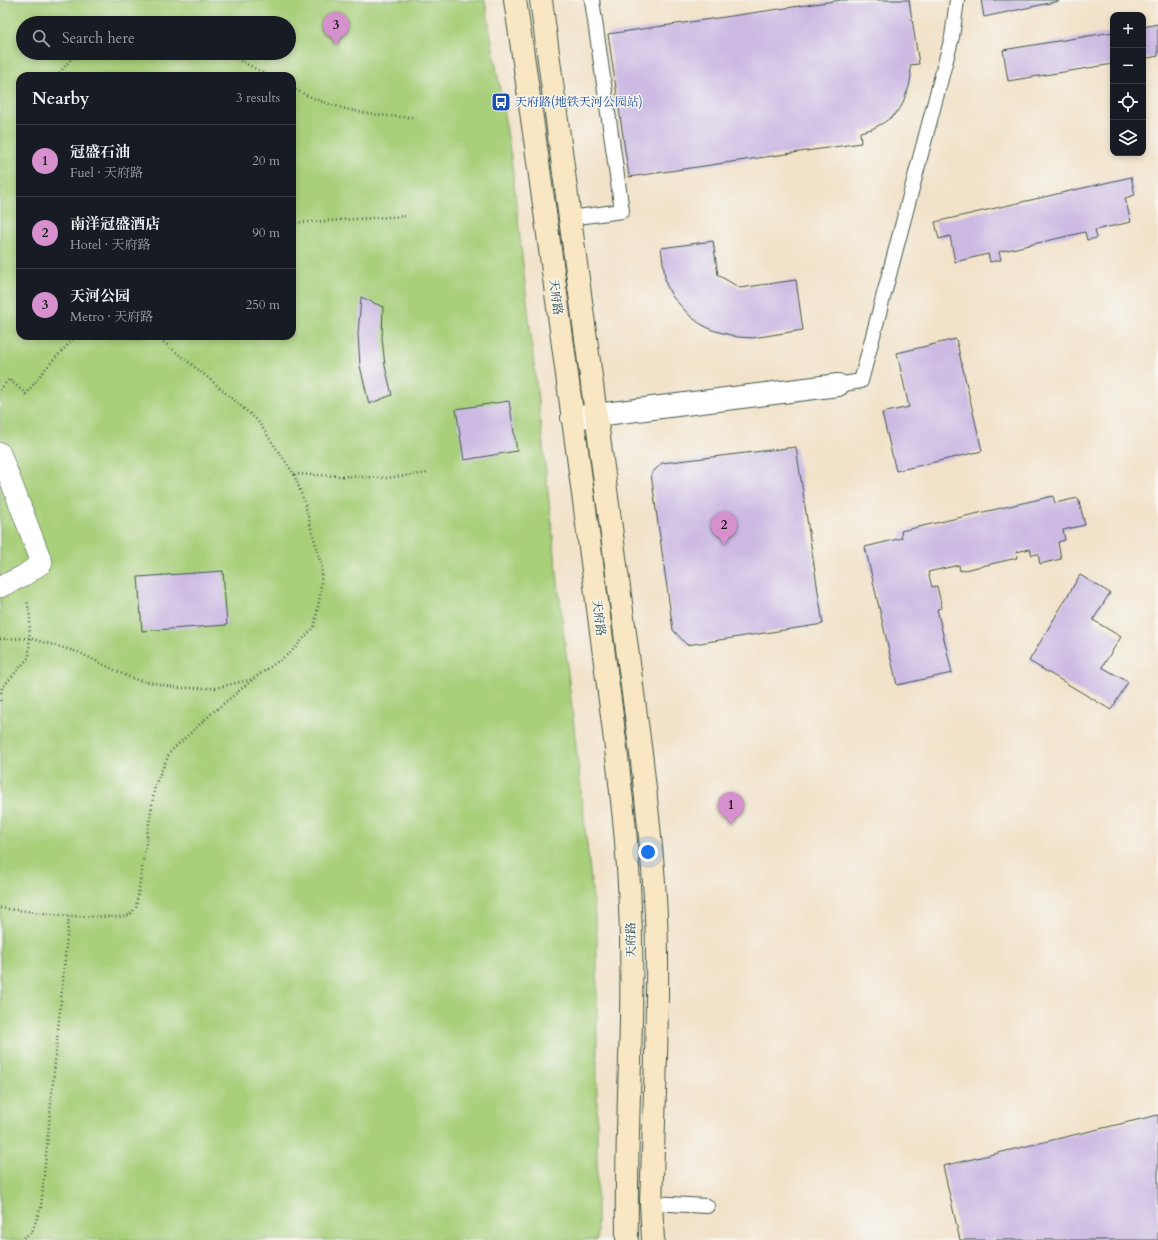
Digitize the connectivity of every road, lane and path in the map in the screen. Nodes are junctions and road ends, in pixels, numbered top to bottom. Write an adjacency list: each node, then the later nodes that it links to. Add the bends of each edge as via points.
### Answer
1 (515, 0): 19 (main road, 天府路, via 543,190)
2 (541, 0): 12 (main road, 天府路)
3 (592, 0): 12 (lane, via 622,211)
4 (957, 0): 16 (lane, via 952,38 861,381)
5 (70, 60): 7 (path)
6 (239, 60): 8 (path)
7 (60, 72)
8 (262, 72)
9 (296, 90): 10 (path, via 311,98 364,114 397,118)
10 (419, 117)
11 (406, 216): 13 (path)
12 (570, 218): 18 (main road, 天府路)
13 (296, 223)
14 (72, 340): 17 (path, via 26,394 9,379)
15 (161, 340): 21 (path, via 257,420)
16 (838, 385): 18 (street)
17 (0, 390)
18 (596, 414): 19 (street); 31 (main road, 天府路, via 642,761 655,909 658,956)
19 (572, 418): 34 (main road, 天府路, via 614,730 628,866 632,1008)
20 (0, 453): 23 (street, via 42,562)
21 (294, 474): 22 (path, via 386,478); 27 (path, via 322,568 314,627 290,653)
22 (428, 474)
23 (23, 576): 24 (street); 25 (path, via 30,618)
24 (0, 587)
25 (29, 638): 26 (path); 27 (path, via 78,652 133,679 179,688 215,688); 28 (path, via 29,657 2,688)
26 (0, 639)
27 (253, 679): 30 (path, via 170,752 155,785 136,907 130,915)
28 (0, 701)
29 (0, 908): 30 (path)
30 (69, 916): 33 (path, via 41,1207 32,1232)
31 (651, 1203): 32 (lane); 35 (main road, 天府路)
32 (707, 1206)
33 (20, 1240)
34 (627, 1240)
35 (653, 1240)

